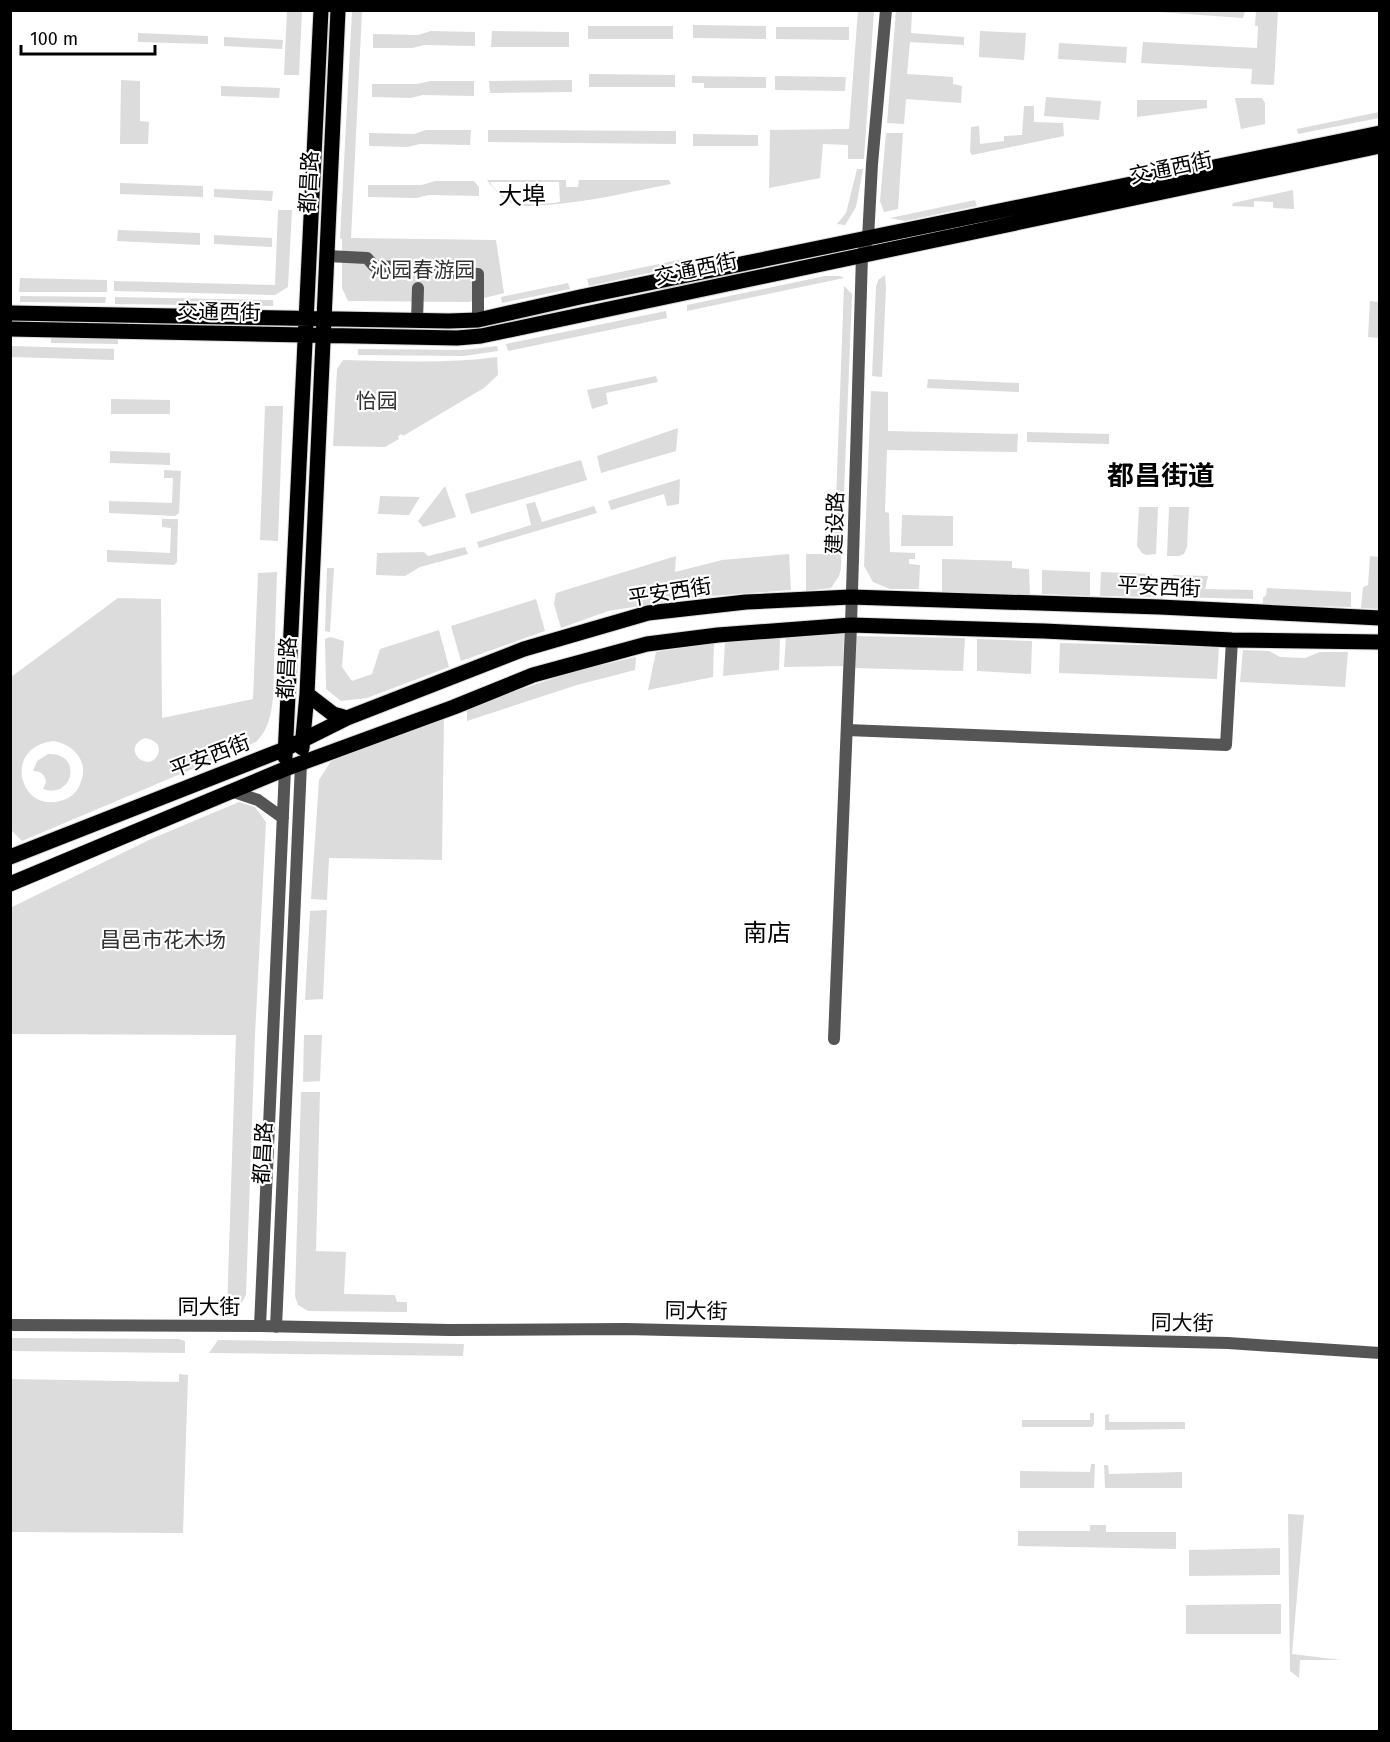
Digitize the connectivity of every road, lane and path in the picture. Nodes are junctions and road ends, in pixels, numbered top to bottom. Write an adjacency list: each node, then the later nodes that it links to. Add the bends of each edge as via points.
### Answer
1 (321, 10): 13 (main road, 都昌路)
2 (338, 10): 8 (main road, 都昌路)
3 (886, 10): 6 (street, 建设路)
4 (1380, 133): 6 (main road, 交通西街)
5 (1380, 146): 7 (main road, 交通西街)
6 (868, 238): 7 (street, 建设路); 15 (main road, 交通西街)
7 (862, 255): 19 (main road, 交通西街, via 481,336); 20 (street, 建设路)
8 (327, 256): 9 (street, via 367,258 374,266); 14 (main road, 都昌路)
9 (396, 267)
10 (438, 269): 15 (street, via 478,273)
11 (418, 288): 16 (street)
12 (10, 313): 13 (main road, 交通西街)
13 (306, 319): 14 (main road, 交通西街); 18 (main road, 都昌路)
14 (324, 319): 16 (main road, 交通西街); 19 (main road, 都昌路)
15 (478, 320): 16 (main road, 交通西街)
16 (417, 321)
17 (10, 329): 18 (main road, 交通西街)
18 (305, 335): 19 (main road, 交通西街); 29 (main road, 都昌路)
19 (323, 335): 25 (main road, 都昌路)
20 (851, 597): 21 (main road, 平安西街); 22 (street, 建设路); 26 (main road, 平安西街, via 746,602 648,614 524,649)
21 (1380, 618)
22 (851, 625): 23 (main road, 平安西街); 27 (street, 建设路); 30 (main road, 平安西街, via 718,634 647,644 533,675)
23 (1232, 640): 24 (main road, 平安西街); 27 (street, via 1226,744)
24 (1380, 642)
25 (307, 694): 26 (main road, via 333,714); 28 (main road, 都昌路)
26 (347, 718): 28 (main road, 平安西街)
27 (847, 730): 36 (street, 建设路)
28 (302, 741): 29 (main road, 平安西街); 30 (main road, 都昌路)
29 (285, 749): 31 (main road, 都昌路); 34 (main road, 平安西街)
30 (301, 764): 31 (main road, 平安西街); 39 (street, 都昌路)
31 (285, 770): 32 (main road, 平安西街); 33 (street, 都昌路)
32 (234, 792): 33 (street, via 258,800); 35 (main road, 平安西街)
33 (283, 818): 38 (street, 都昌路)
34 (10, 857)
35 (10, 884)
36 (834, 1039)
37 (10, 1325): 38 (street, 同大街)
38 (260, 1326): 39 (street, 同大街)
39 (276, 1327): 40 (street, 同大街, via 625,1329 1228,1343)
40 (1380, 1353)

